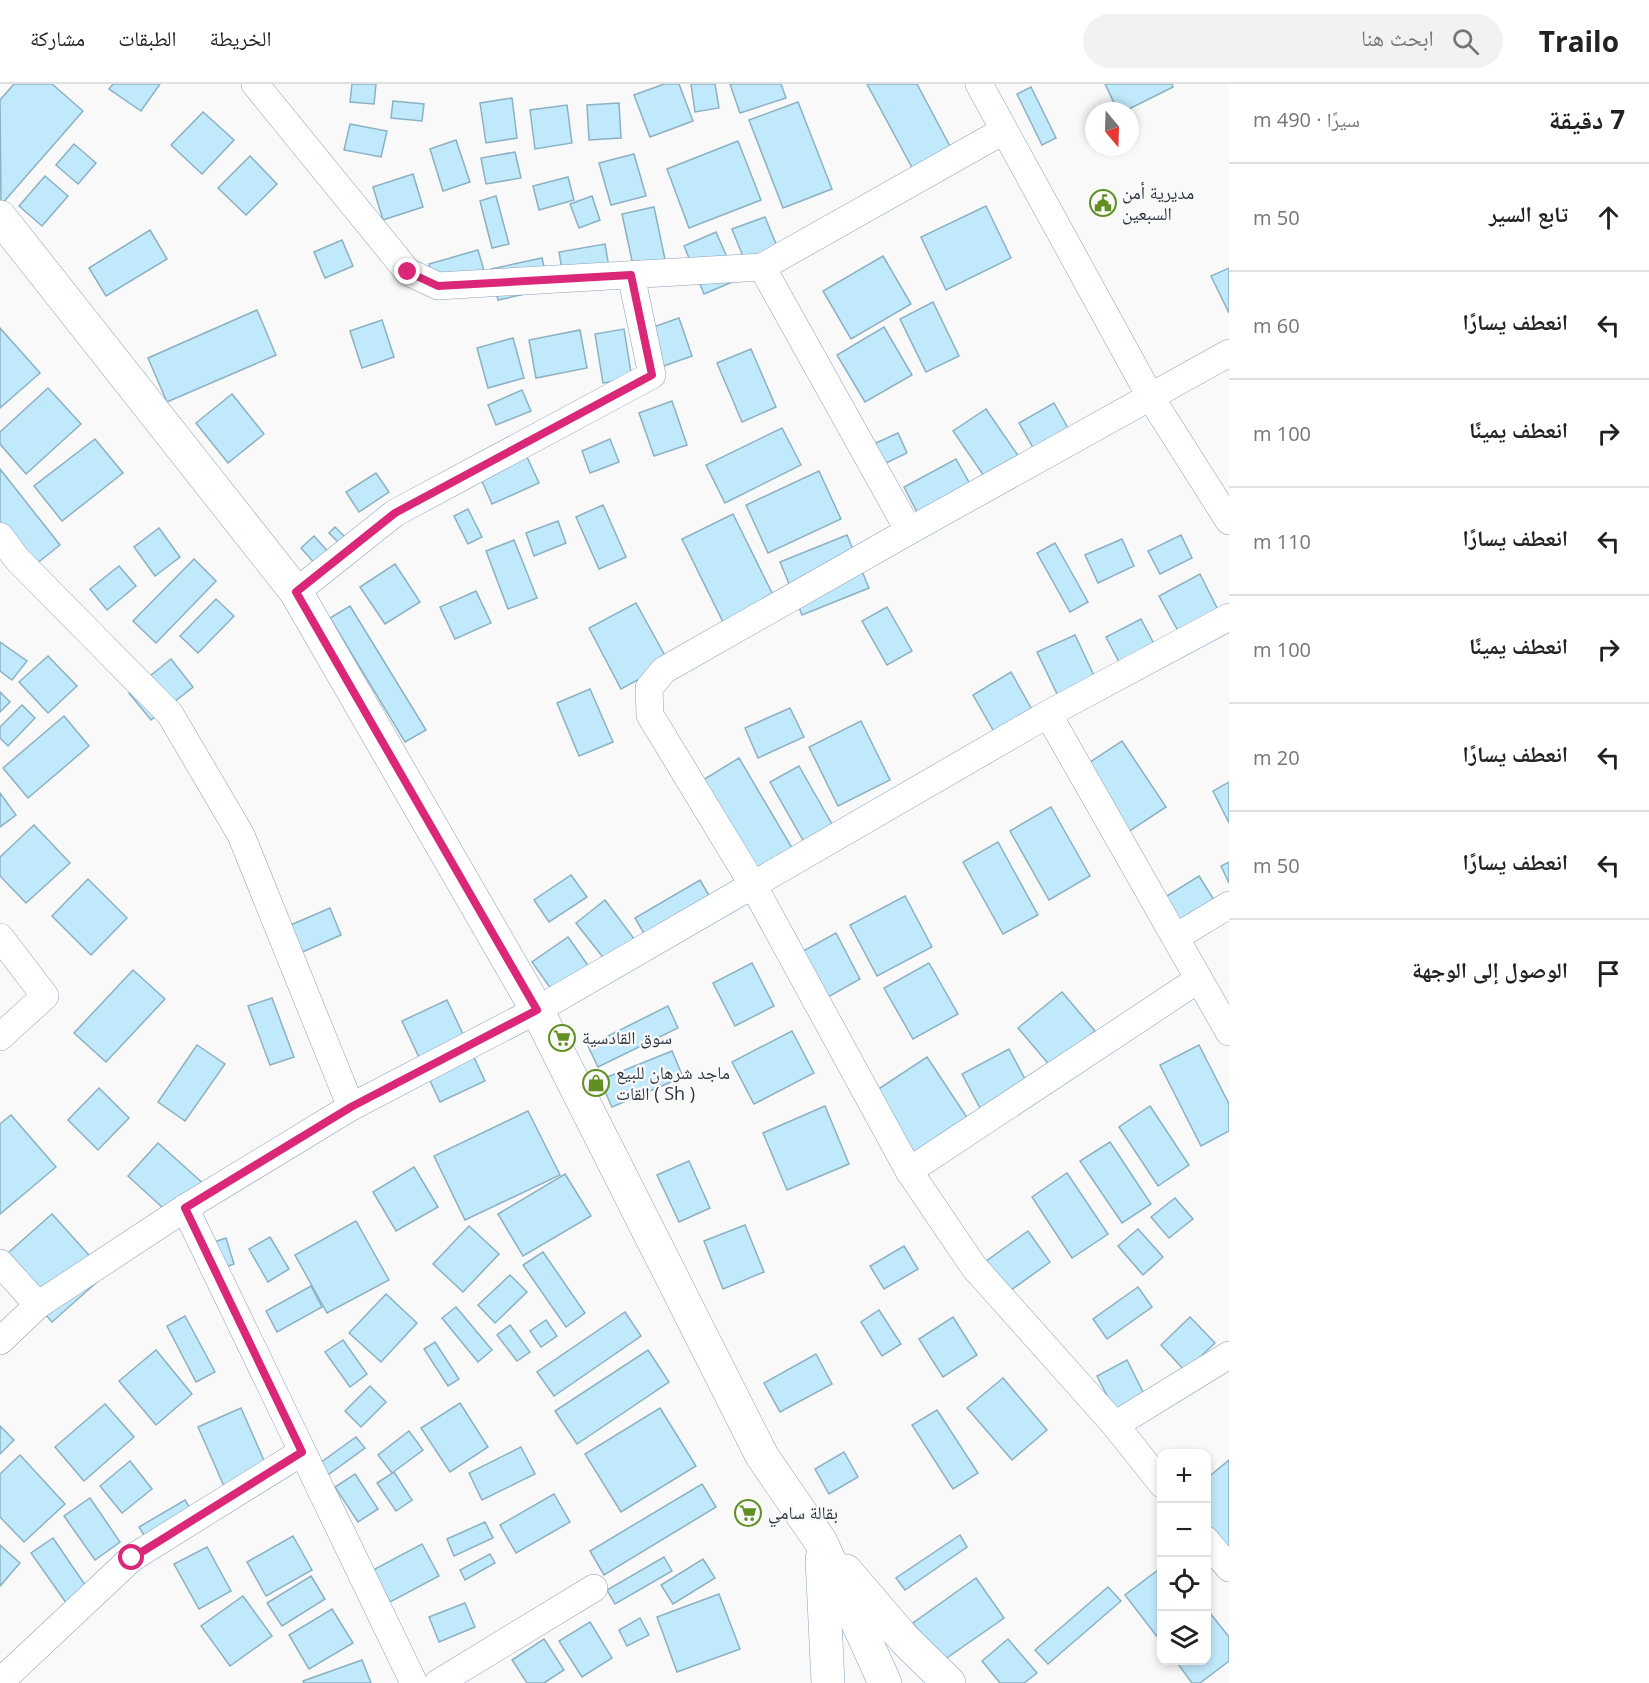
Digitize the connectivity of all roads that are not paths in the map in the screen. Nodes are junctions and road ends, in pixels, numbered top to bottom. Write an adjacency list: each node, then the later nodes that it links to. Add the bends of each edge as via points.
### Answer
1 (255, 84): 6 (street, via 408,272 438,286)
2 (979, 84): 3 (street)
3 (1003, 131): 5 (street); 8 (street)
4 (0, 217): 13 (street)
5 (762, 267): 6 (street); 10 (street)
6 (631, 275): 13 (street, via 652,375 395,513)
7 (1229, 353): 8 (street)
8 (1151, 398): 9 (street); 10 (street)
9 (1229, 521)
10 (909, 531): 16 (street, via 664,670 650,688 650,715)
11 (0, 536): 12 (street)
12 (8, 565): 24 (street, via 170,714 241,835)
13 (296, 592): 21 (street)
14 (1229, 617): 15 (street)
15 (1048, 714): 16 (street); 19 (street)
16 (753, 885): 21 (street); 25 (street)
17 (1229, 905): 19 (street)
18 (0, 937): 23 (street, via 45,996)
19 (1176, 937): 20 (street)
20 (1199, 978): 22 (street); 25 (street)
21 (537, 1010): 24 (street); 34 (street, via 762,1456)
22 (1229, 1032)
23 (0, 1037)
24 (351, 1107): 26 (street)
25 (909, 1171): 31 (street, via 974,1267)
26 (185, 1208): 28 (street); 32 (street)
27 (0, 1263): 28 (street)
28 (38, 1305): 29 (street)
29 (0, 1341)
30 (1229, 1355): 31 (street)
31 (1115, 1425): 33 (street)
32 (302, 1452): 38 (street, via 132,1558); 39 (street)
33 (1157, 1479)
34 (821, 1542): 41 (street); 42 (street); 43 (street, via 905,1640)
35 (1211, 1546): 36 (street)
36 (1229, 1568)
37 (594, 1587): 40 (street)
38 (0, 1682)
39 (414, 1683)
40 (438, 1683)
41 (828, 1683)
42 (885, 1683)
43 (949, 1683)

